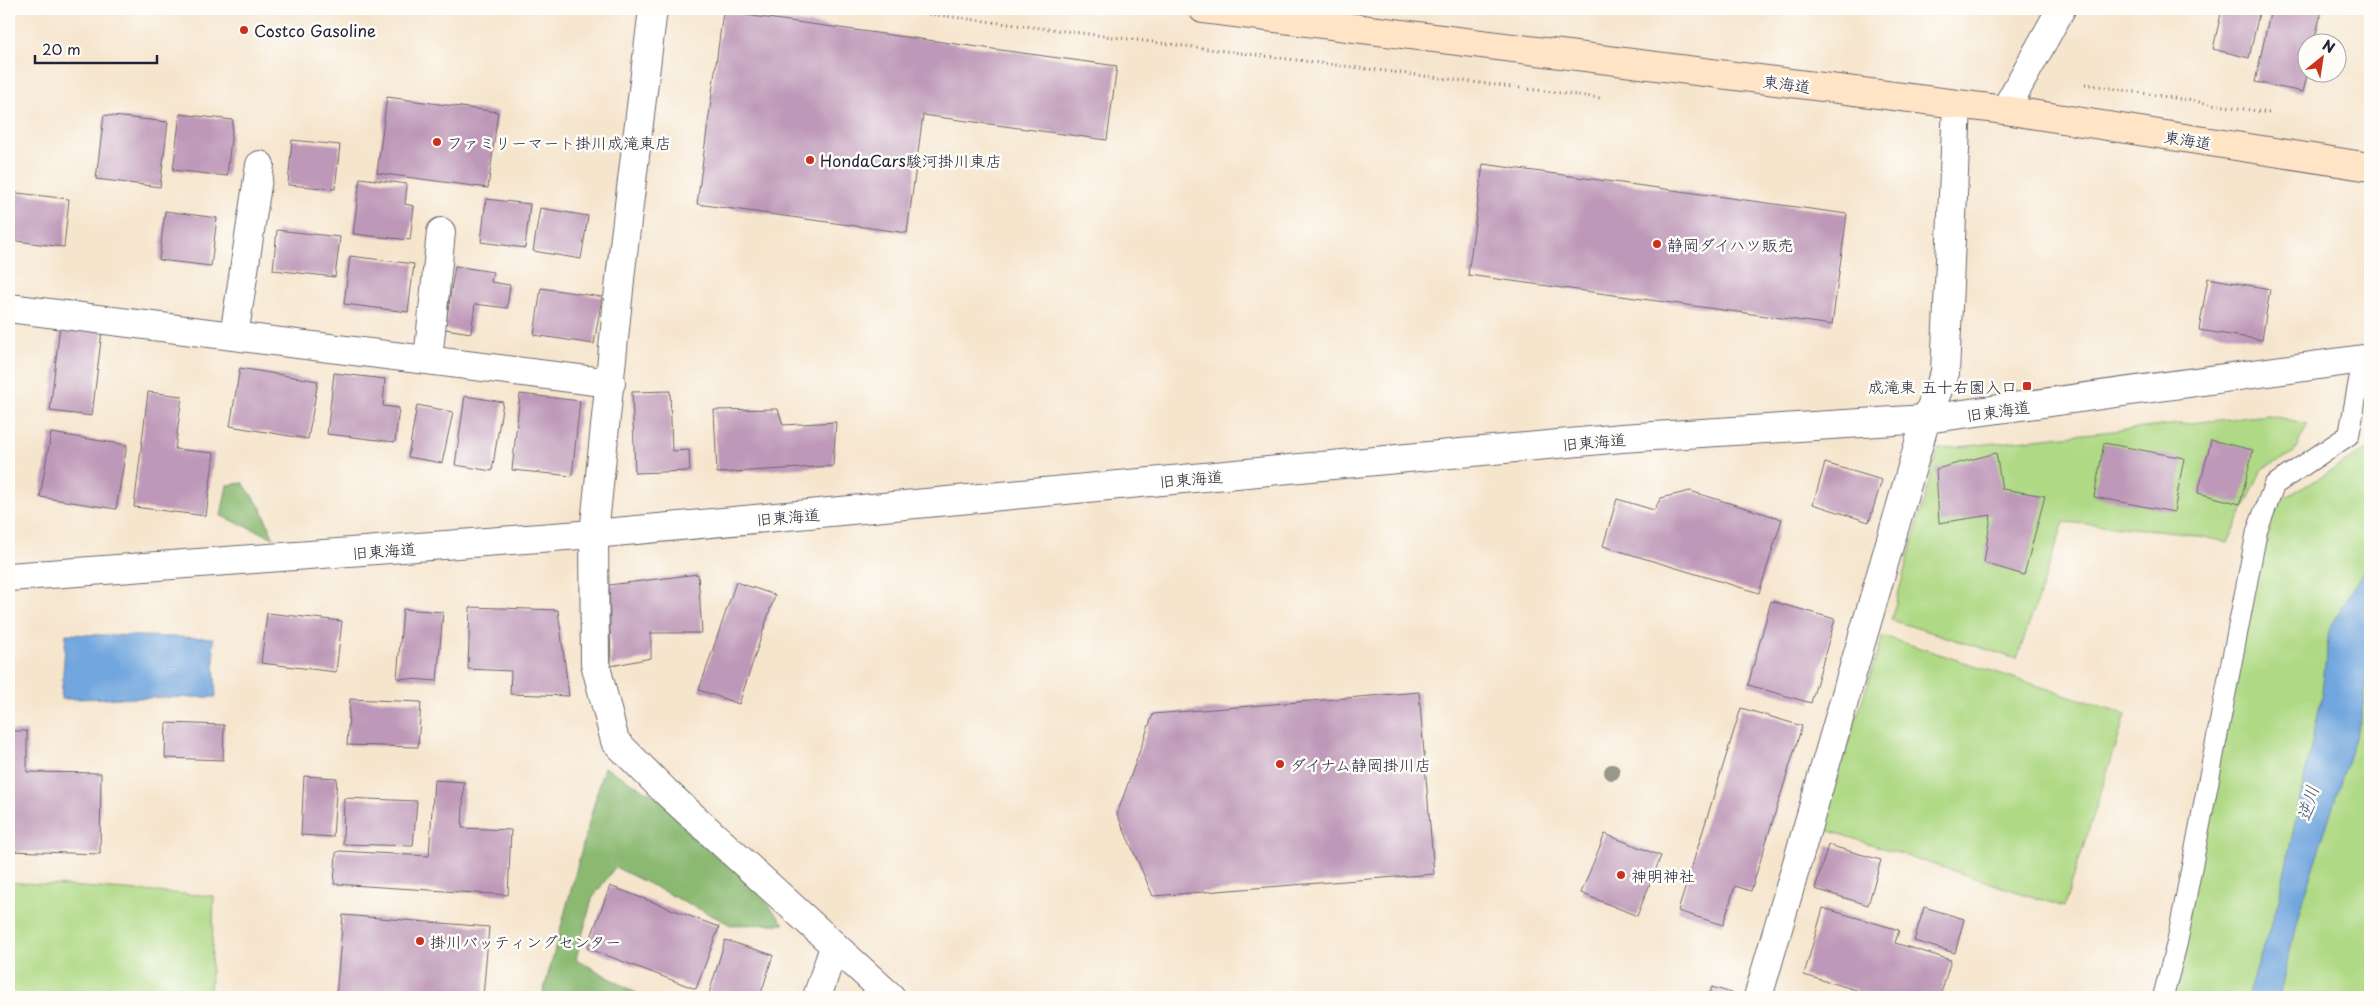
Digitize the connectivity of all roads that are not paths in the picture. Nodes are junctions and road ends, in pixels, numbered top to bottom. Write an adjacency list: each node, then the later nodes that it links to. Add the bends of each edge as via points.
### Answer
1 (653, 9): 13 (street, via 621,270)
2 (1203, 9): 4 (main road, 東海道)
3 (2062, 9): 5 (street)
4 (1957, 105): 5 (main road, 東海道); 14 (street, via 1946,373)
5 (2005, 110): 7 (main road, 東海道)
6 (260, 165): 10 (street)
7 (2370, 167)
8 (441, 232): 12 (street)
9 (9, 308): 10 (street)
10 (234, 336): 12 (street)
11 (2367, 358): 14 (street, 旧東海道); 21 (lane, via 2349,435 2274,485 2257,531 2177,943)
12 (428, 360): 13 (street)
13 (611, 383): 15 (street)
14 (1926, 419): 15 (street, 旧東海道, via 1622,438); 20 (street)
15 (594, 534): 16 (street, 旧東海道); 17 (street, via 595,662 615,741)
16 (9, 577)
17 (834, 947): 18 (street); 19 (street)
18 (817, 997)
19 (891, 997)
20 (1758, 997)
21 (2163, 997)

